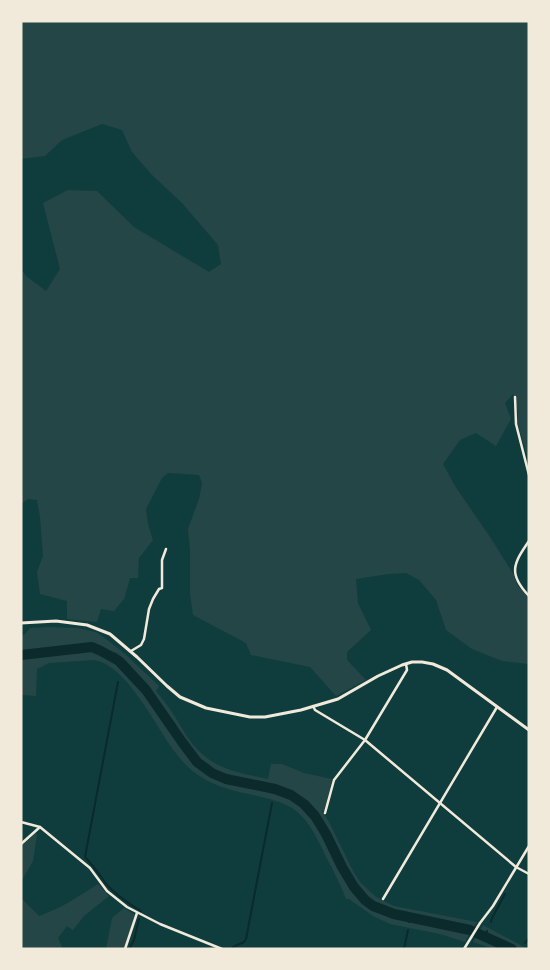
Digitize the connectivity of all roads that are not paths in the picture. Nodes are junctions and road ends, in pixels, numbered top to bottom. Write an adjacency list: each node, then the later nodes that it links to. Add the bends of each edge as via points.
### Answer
1 (515, 397): 2 (street, via 516,424)
2 (529, 475)
3 (529, 541): 5 (street, via 520,553 515,572 519,585)
4 (166, 549): 7 (street, via 162,560 162,588 149,609 144,639)
5 (529, 596)
6 (21, 623): 7 (main road, via 56,621 87,625 110,634)
7 (130, 651): 9 (main road, via 180,697 206,708 258,718)
8 (406, 664): 9 (main road, via 338,699); 10 (main road, via 422,662 447,670); 12 (street, via 407,670)
9 (313, 706): 12 (street)
10 (497, 707): 11 (main road); 13 (street)
11 (529, 730)
12 (364, 740): 13 (street); 14 (street, via 334,780)
13 (440, 803): 19 (street); 21 (street)
14 (325, 813)
15 (21, 822): 16 (street)
16 (40, 826): 17 (street); 22 (street, via 90,868 107,891)
17 (21, 844)
18 (529, 846): 19 (street)
19 (516, 867): 20 (street); 25 (street)
20 (529, 874)
21 (384, 898)
22 (137, 913): 23 (street); 24 (street)
23 (125, 949)
24 (222, 949)
25 (464, 949)

